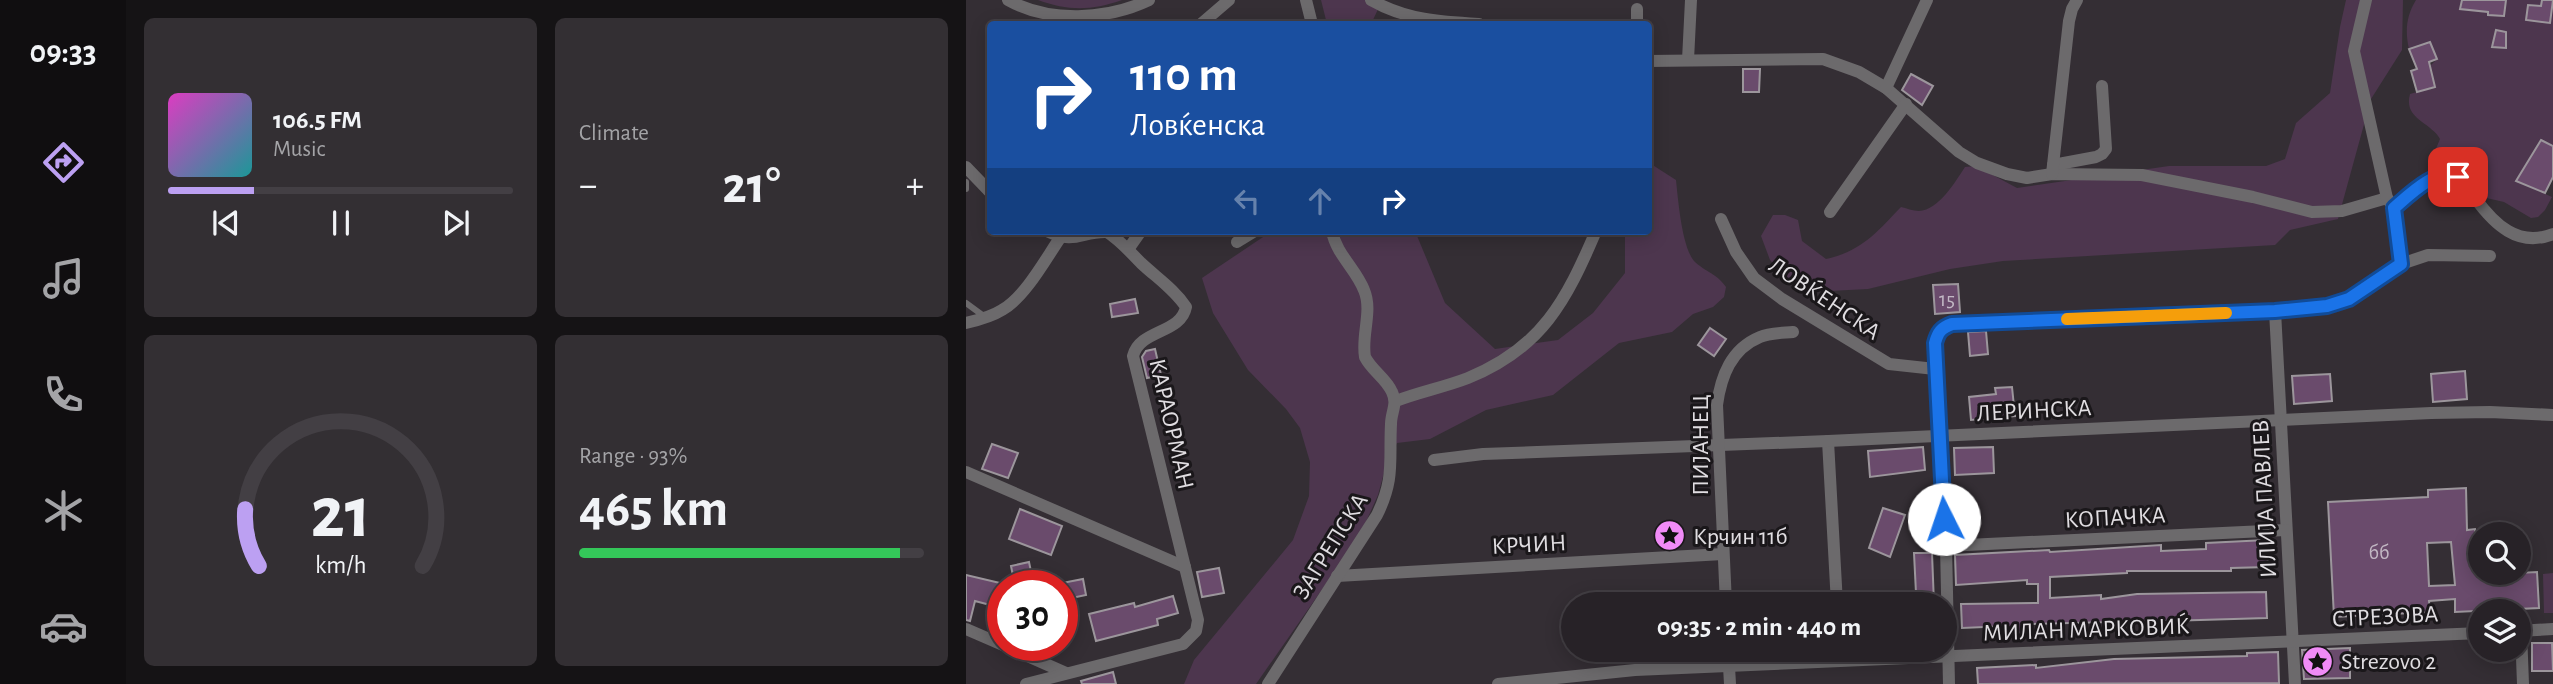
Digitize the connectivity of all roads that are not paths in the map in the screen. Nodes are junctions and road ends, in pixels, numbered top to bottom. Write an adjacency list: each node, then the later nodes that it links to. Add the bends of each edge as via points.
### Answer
1 (1008, 0): 2 (street, via 1032,11 1079,15 1122,11)
2 (1149, 0)
3 (1229, 0): 11 (street)
4 (1306, 0): 12 (street)
5 (1371, 0): 13 (street, via 1419,19)
6 (1691, 0): 15 (street)
7 (1927, 0): 18 (street)
8 (2077, 0): 21 (street, via 2069,21)
9 (2366, 0): 25 (street, via 2354,51)
10 (1637, 9): 14 (street)
11 (1204, 21)
12 (1307, 21)
13 (1443, 21)
14 (1637, 21)
15 (1688, 60): 16 (street); 18 (street, via 1823,59)
16 (1652, 61)
17 (2102, 86): 21 (street, via 2106,149 2096,157)
18 (1886, 88): 19 (street)
19 (1906, 104): 21 (street, via 1977,163 2026,178); 26 (street)
20 (966, 167): 24 (street)
21 (2052, 169): 25 (street, via 2142,175 2312,212)
22 (966, 182): 23 (lane)
23 (966, 189)
24 (987, 189)
25 (2391, 203): 28 (street, via 2436,177 2452,174 2490,218 2514,236 2528,239); 40 (street)
26 (1830, 212)
27 (1721, 219): 46 (street, ЛОВЌЕНСКА, via 1754,278 1782,299 1889,365)
28 (2553, 234)
29 (1060, 235): 43 (street, via 1030,282 1005,309)
30 (1066, 235): 31 (street, КАРАОРМАН)
31 (1093, 235)
32 (1111, 235): 38 (street, КАРАОРМАН)
33 (1138, 235): 38 (street)
34 (1248, 235): 37 (street)
35 (1333, 235): 47 (street, via 1365,292 1368,365 1385,381)
36 (1594, 235): 47 (street, via 1568,289 1533,339 1466,379)
37 (1237, 242)
38 (1129, 248): 58 (street, КАРАОРМАН, via 1186,307 1175,323 1140,342 1133,356)
39 (2490, 256): 40 (street)
40 (2410, 260): 42 (street, via 2338,304)
41 (966, 303): 43 (lane)
42 (2275, 311): 46 (street, via 1952,324 1937,333); 49 (street, ИЛИЈА ПАВЛЕВ)
43 (986, 318): 44 (street)
44 (966, 323)
45 (1793, 332): 52 (street, ПИЈАНЕЦ, via 1760,337 1724,371 1717,405)
46 (1935, 369): 50 (street)
47 (1396, 401): 59 (street, ЗАГРЕПСКА, via 1388,493)
48 (2553, 415): 49 (street, ЛЕРИНСКА, via 2490,412)
49 (2280, 418): 50 (street, ЛЕРИНСКА); 55 (street, ИЛИЈА ПАВЛЕВ)
50 (1939, 436): 51 (street, ЛЕРИНСКА); 56 (street)
51 (1828, 441): 52 (street, ЛЕРИНСКА); 61 (street)
52 (1719, 445): 53 (street, ЛЕРИНСКА); 57 (street, ПИЈАНЕЦ)
53 (1434, 460)
54 (966, 472): 58 (street)
55 (2286, 530): 56 (street, КОПАЧКА); 68 (street, ИЛИЈА ПАВЛЕВ)
56 (1946, 546): 62 (street)
57 (1723, 554): 59 (street, КРЧИН); 60 (street, ПИЈАНЕЦ)
58 (1185, 567): 76 (street, КАРАОРМАН, via 1198,620 1196,631 1184,644)
59 (1337, 576): 78 (street, ЗАГРЕПСКА)
60 (1725, 592)
61 (1836, 592)
62 (1947, 592)
63 (966, 629): 67 (street)
64 (2553, 629): 65 (street)
65 (2531, 630)
66 (2468, 634): 68 (street, СТРЕЗОВА)
67 (987, 638)
68 (2292, 642): 69 (street, МИЛАН МАРКОВИЌ); 82 (street, ИЛИЈА ПАВЛЕВ)
69 (1957, 655)
70 (1039, 661): 76 (street)
71 (1729, 662): 75 (street)
72 (1769, 662): 75 (street, МИЛАН МАРКОВИЌ)
73 (1948, 662): 81 (street)
74 (2522, 662): 83 (street)
75 (1729, 666): 79 (street, МИЛАН МАРКОВИЌ); 80 (street)
76 (1066, 673): 77 (street)
77 (1026, 684)
78 (1268, 684)
79 (1498, 684)
80 (1730, 684)
81 (1949, 684)
82 (2295, 684)
83 (2523, 684)

